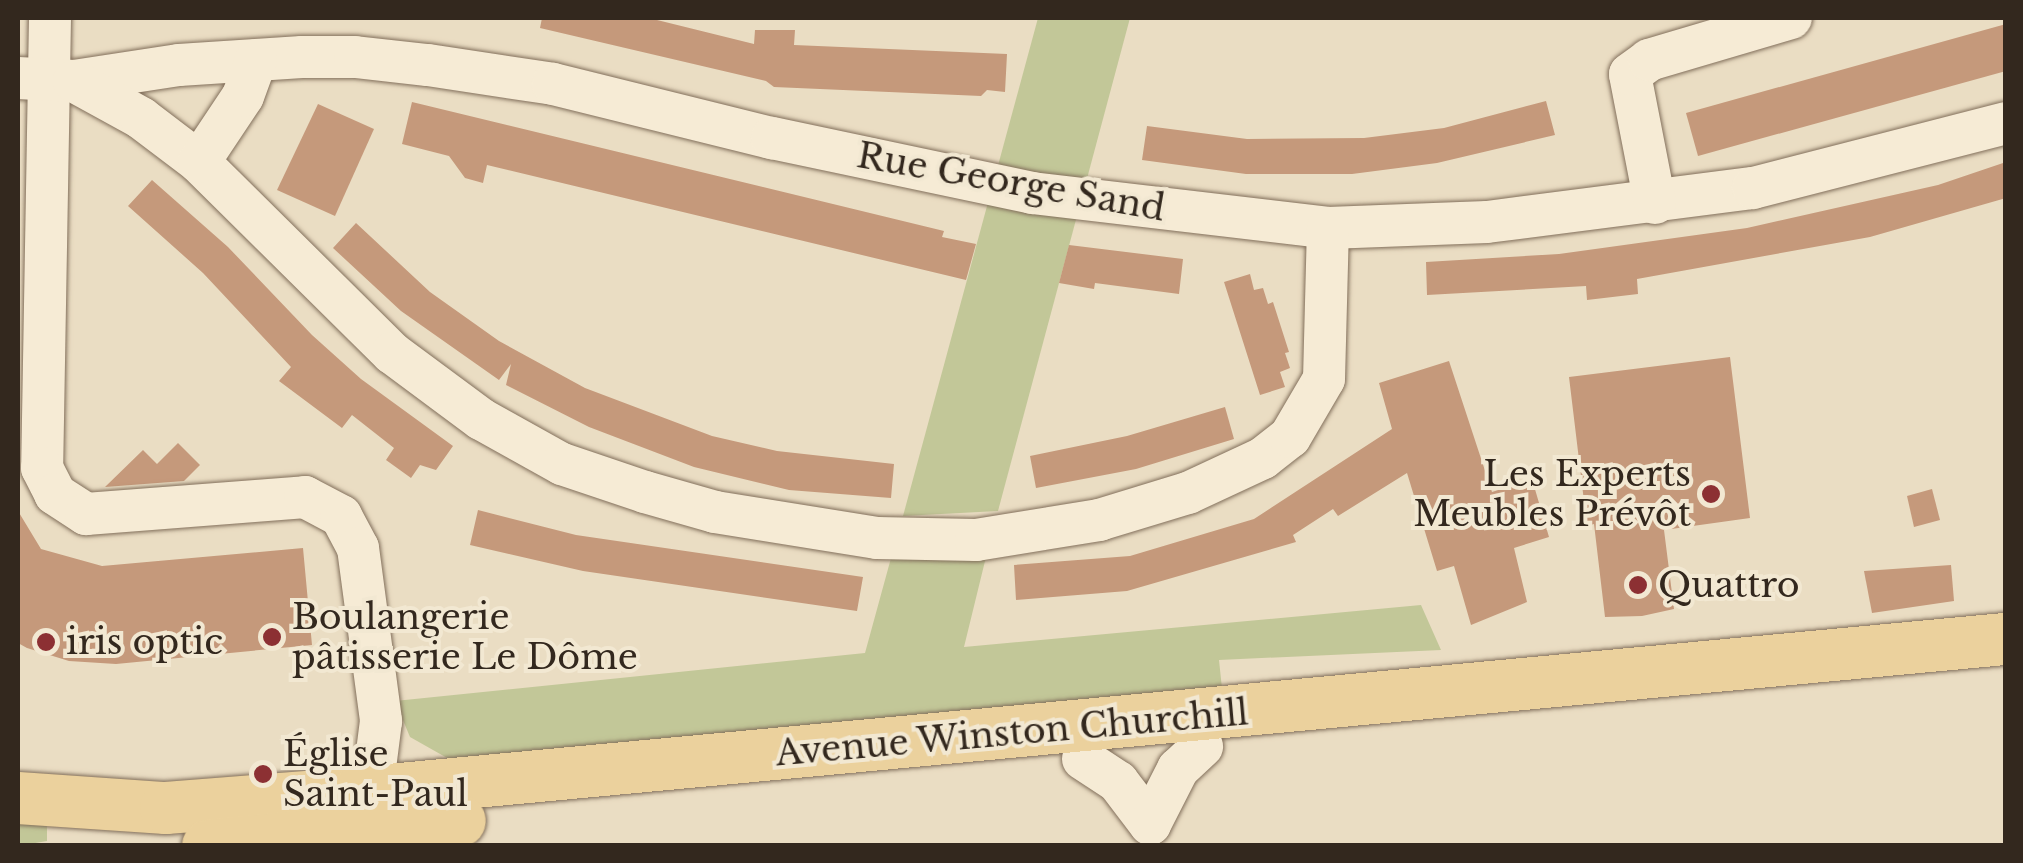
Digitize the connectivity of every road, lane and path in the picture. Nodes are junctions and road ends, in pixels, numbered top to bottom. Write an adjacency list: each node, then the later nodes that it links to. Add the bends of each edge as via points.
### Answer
1 (50, 18): 4 (street)
2 (1791, 18): 7 (street, via 1649,60 1630,74)
3 (256, 60): 4 (street, Rue George Sand); 6 (street, via 244,96); 8 (street, Rue George Sand, via 355,57 552,84 1032,192)
4 (48, 80): 6 (street, via 142,118); 11 (street, via 42,468 54,494 86,514 291,498 332,508 358,548)
5 (2006, 123): 7 (street, Rue George Sand, via 1753,188)
6 (198, 162): 8 (street, via 392,353 482,420 562,464 644,492 715,512 877,538 976,540 1099,520 1188,493 1263,458 1290,437 1324,379)
7 (1656, 202): 8 (street, Rue George Sand, via 1487,222)
8 (1328, 228)
9 (2006, 639): 14 (main road, Avenue Winston Churchill)
10 (2006, 672): 12 (main road, Avenue Winston Churchill)
11 (381, 721): 14 (street, via 415,759); 15 (street, via 374,776)
12 (1202, 747): 13 (main road, Avenue Winston Churchill); 17 (street, via 1178,768)
13 (1083, 759): 17 (street, via 1118,782); 18 (main road, Avenue Winston Churchill)
14 (456, 785): 15 (main road, Avenue Winston Churchill)
15 (357, 793): 16 (main road, Avenue Winston Churchill, via 166,808)
16 (18, 798)
17 (1151, 835)
18 (208, 846)

